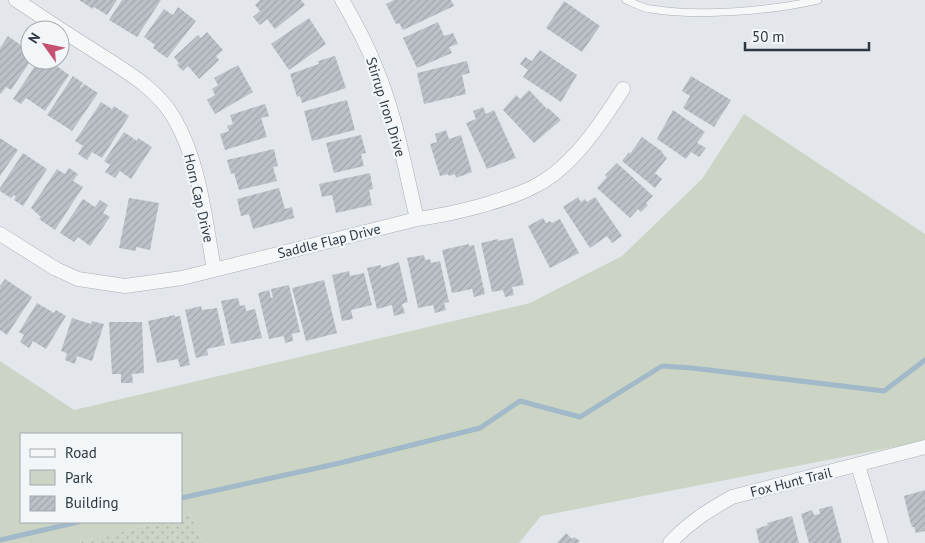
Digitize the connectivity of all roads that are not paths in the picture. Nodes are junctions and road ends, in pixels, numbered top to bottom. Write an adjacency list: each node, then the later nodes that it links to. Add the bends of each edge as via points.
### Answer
1 (16, 0): 8 (street, Horn Cap Drive, via 143,83 161,100 174,118 193,163)
2 (342, 0): 6 (street, Stirrup Iron Drive, via 377,69)
3 (626, 0): 4 (lane, via 649,9 680,12 757,10)
4 (818, 0)
5 (623, 89): 6 (street, Saddle Flap Drive, via 586,142 539,184 512,197 446,216)
6 (417, 219): 8 (street, Saddle Flap Drive)
7 (0, 234): 8 (street, Saddle Flap Drive, via 56,269 78,279 100,283 125,286 182,278)
8 (214, 269)
9 (925, 446): 10 (street, Fox Hunt Trail)
10 (858, 465): 11 (street, Fox Hunt Trail, via 732,497 705,512); 12 (street)
11 (670, 543)
12 (881, 543)

